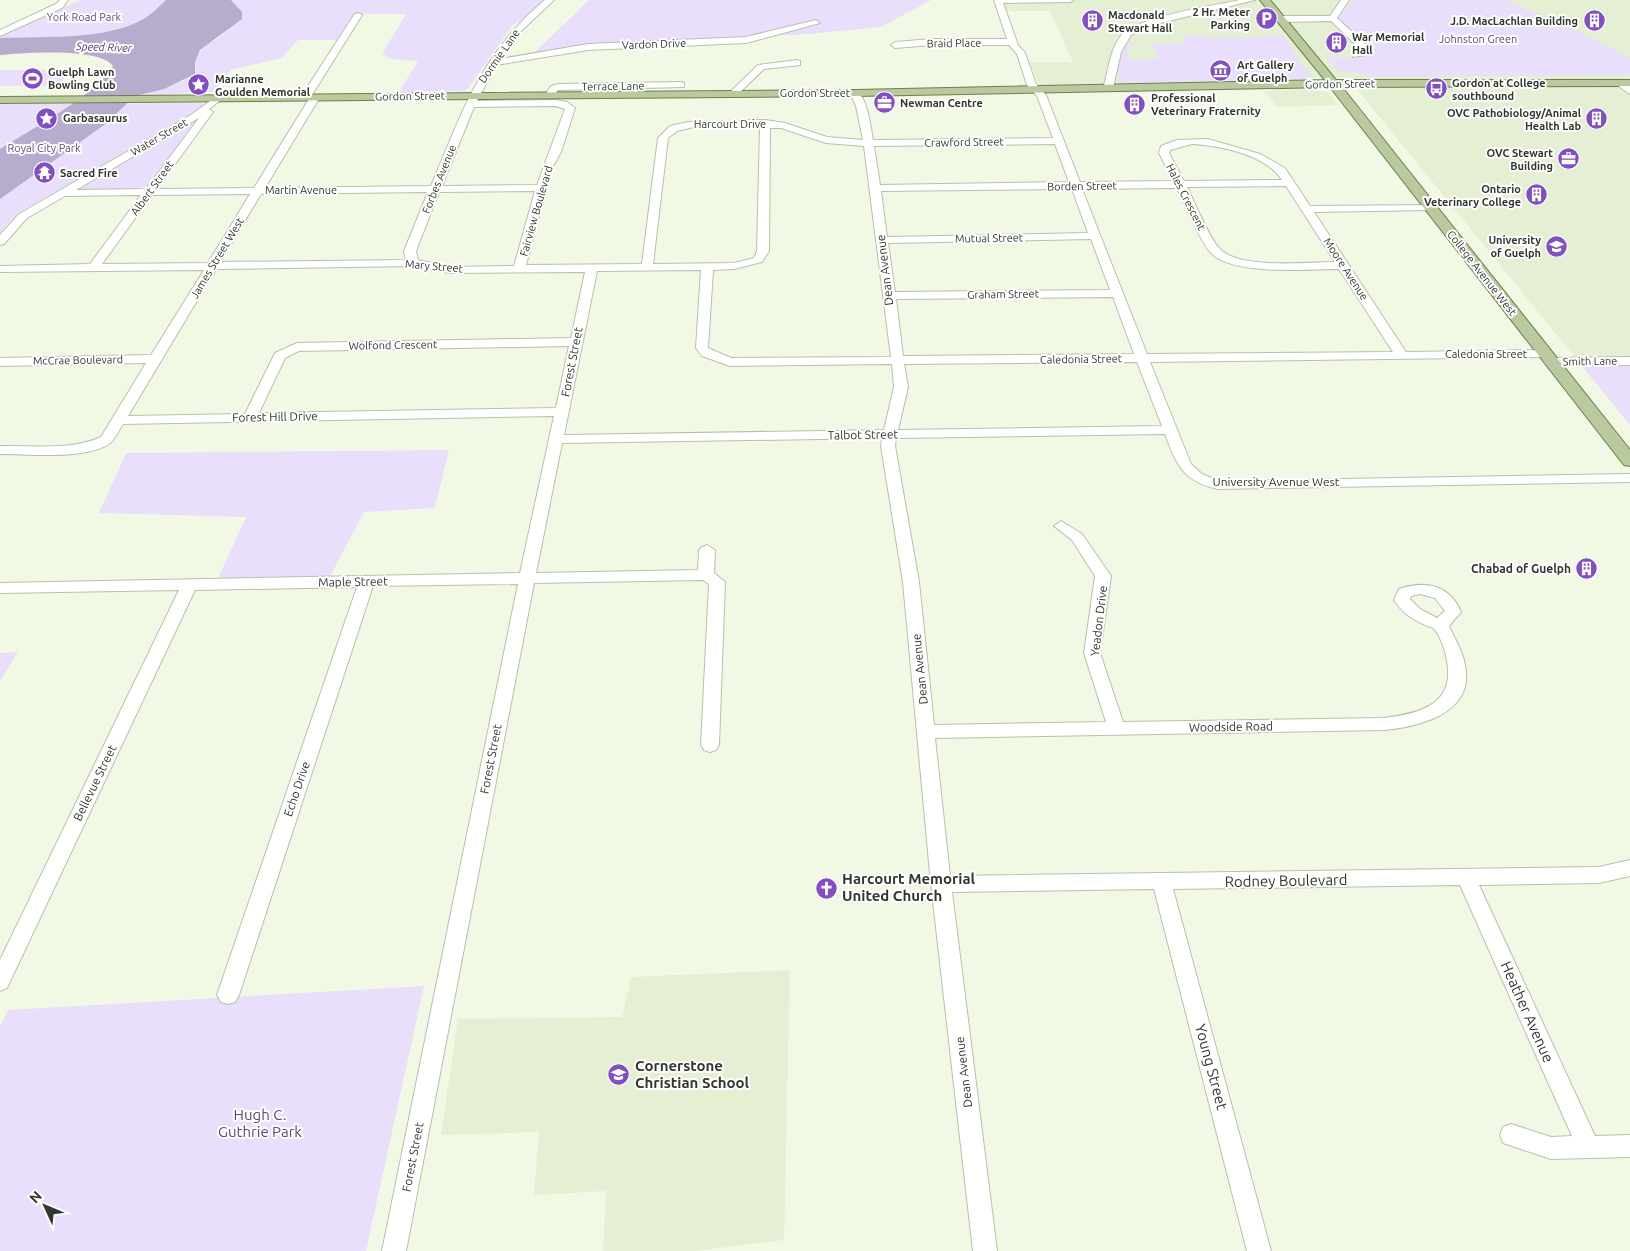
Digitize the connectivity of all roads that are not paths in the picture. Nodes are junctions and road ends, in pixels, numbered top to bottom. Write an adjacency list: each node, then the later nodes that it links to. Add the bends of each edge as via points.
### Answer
1 (64, 0): 12 (street, via 59,6)
2 (550, 0): 17 (street, Dormie Lane, via 518,28)
3 (1070, 0): 7 (street)
4 (1251, 0): 21 (street, via 1154,22 1129,32 1115,56)
5 (1265, 0): 10 (main road, College Avenue West)
6 (1345, 0): 9 (street)
7 (998, 1): 13 (street, University Avenue West)
8 (358, 15): 27 (street, James Street West)
9 (1333, 18): 10 (street); 15 (street, via 1368,52)
10 (1281, 19): 19 (main road, College Avenue West)
11 (816, 23): 17 (street, Vardon Drive, via 746,40 588,47)
12 (0, 33)
13 (1013, 42): 14 (street, Braid Place); 22 (street, University Avenue West)
14 (895, 45)
15 (1356, 55)
16 (797, 63): 26 (street, via 767,64)
17 (491, 64): 29 (street, Dormie Lane)
18 (1625, 83): 19 (main road, Gordon Street); 23 (street)
19 (1335, 84): 21 (main road, Gordon Street); 44 (main road, College Avenue West)
20 (681, 86): 25 (street, Terrace Lane, via 558,87)
21 (1108, 88): 22 (main road, Gordon Street)
22 (1036, 89): 24 (main road, Gordon Street); 33 (street, University Avenue West, via 1042,94)
23 (1630, 91)
24 (855, 92): 26 (main road, Gordon Street); 34 (street, Dean Avenue)
25 (550, 94): 26 (main road, Gordon Street); 29 (main road, Gordon Street)
26 (733, 94)
27 (310, 97): 28 (main road, Gordon Street); 29 (main road, Gordon Street); 41 (street, James Street West)
28 (218, 98): 30 (main road, Gordon Street); 31 (street, Water Street)
29 (472, 99): 38 (street, Fairview Boulevard, via 556,102 569,106 556,152); 40 (street, Forbes Avenue)
30 (0, 100)
31 (207, 108): 42 (street, Albert Street, via 208,111); 43 (street, Water Street)
32 (765, 123): 34 (street, Harcourt Drive, via 799,129 826,140); 52 (street, Mary Street, via 763,251 758,260 747,264); 56 (street, Harcourt Drive, via 698,123 666,132)
33 (1059, 141): 34 (street, Crawford Street); 37 (street, University Avenue West)
34 (869, 143): 39 (street, Dean Avenue)
35 (1290, 183): 36 (street, Borden Street); 36 (street, Hales Crescent, via 1282,170 1247,152 1207,143 1180,142 1165,148 1164,153); 45 (street, Moore Avenue)
36 (1179, 185): 37 (street, Borden Street); 50 (street, Hales Crescent, via 1215,251 1223,258 1248,265)
37 (1077, 186): 39 (street, Borden Street); 46 (street, University Avenue West)
38 (540, 188): 40 (street, Martin Avenue); 54 (street, Fairview Boulevard)
39 (874, 188): 47 (street, Dean Avenue)
40 (435, 189): 41 (street, Martin Avenue); 49 (street, Forbes Avenue, via 410,251)
41 (257, 190): 42 (street, Martin Avenue); 51 (street, James Street West)
42 (150, 192): 43 (street, Martin Avenue); 53 (street, Albert Street)
43 (62, 193): 48 (street, Water Street, via 24,216)
44 (1430, 207): 45 (street); 63 (main road, College Avenue West)
45 (1308, 210): 50 (street, Moore Avenue)
46 (1096, 236): 47 (street, Mutual Street); 58 (street, University Avenue West)
47 (882, 240): 59 (street, Dean Avenue)
48 (0, 242)
49 (414, 263): 51 (street, Mary Street); 54 (street, Mary Street, via 450,270)
50 (1343, 265): 61 (street, Moore Avenue)
51 (212, 266): 53 (street, Mary Street); 64 (street, James Street West)
52 (707, 267): 56 (street, Mary Street); 65 (street, Caledonia Street, via 702,348 716,358 730,362)
53 (93, 268): 57 (street, Mary Street)
54 (519, 268): 55 (street, Mary Street)
55 (592, 268): 56 (street, Mary Street); 60 (street, Forest Street)
56 (647, 268)
57 (0, 269)
58 (1118, 293): 59 (street, Graham Street); 62 (street, University Avenue West)
59 (888, 296): 65 (street, Dean Avenue)
60 (576, 342): 68 (street, Forest Street); 69 (street, Wolfond Crescent, via 297,347 280,356)
61 (1401, 354): 62 (street, Caledonia Street); 63 (street, Caledonia Street)
62 (1143, 358): 65 (street, Caledonia Street); 71 (street, University Avenue West)
63 (1547, 358): 66 (street, Smith Lane); 75 (main road, College Avenue West)
64 (155, 359): 67 (street, McCrae Boulevard); 70 (street, James Street West)
65 (896, 360): 72 (street, Dean Avenue, via 901,387)
66 (1630, 361)
67 (0, 362)
68 (562, 412): 69 (street, Forest Hill Drive); 73 (street, Forest Street)
69 (250, 417): 70 (street, Forest Hill Drive)
70 (119, 420): 74 (street, via 106,440 91,447)
71 (1170, 430): 72 (street, Talbot Street); 76 (street, University Avenue West, via 1186,469 1203,482 1218,485)
72 (889, 435): 73 (street, Talbot Street); 86 (street, Dean Avenue, via 890,464 911,582)
73 (557, 439): 80 (street, Forest Street)
74 (0, 450)
75 (1630, 461)
76 (1630, 478)
77 (1061, 526): 85 (street, Yeadon Drive, via 1077,537 1103,576 1092,653)
78 (708, 550): 79 (street)
79 (706, 575): 80 (street, Maple Street); 87 (street, via 717,582)
80 (527, 578): 81 (street, Maple Street); 97 (street, Forest Street)
81 (366, 583): 82 (street, Maple Street); 93 (street, Echo Drive)
82 (190, 584): 83 (street, Maple Street); 92 (street, Bellevue Street)
83 (0, 588)
84 (1440, 625): 85 (street, Woodside Road, via 1455,656 1458,670 1455,689 1448,702 1410,722)
85 (1117, 729): 86 (street, Woodside Road)
86 (926, 732): 91 (street, Dean Avenue)
87 (710, 745)
88 (1630, 868): 89 (street, Rodney Boulevard, via 1599,875)
89 (1466, 878): 90 (street, Rodney Boulevard); 96 (street, Heather Avenue)
90 (1162, 883): 91 (street, Rodney Boulevard); 99 (street, Young Street)
91 (942, 884): 98 (street, Dean Avenue)
92 (0, 982)
93 (228, 995)
94 (1511, 1135): 96 (street, via 1551,1148)
95 (1630, 1146): 96 (street)
96 (1588, 1147)
97 (394, 1251)
98 (985, 1251)
99 (1259, 1251)

